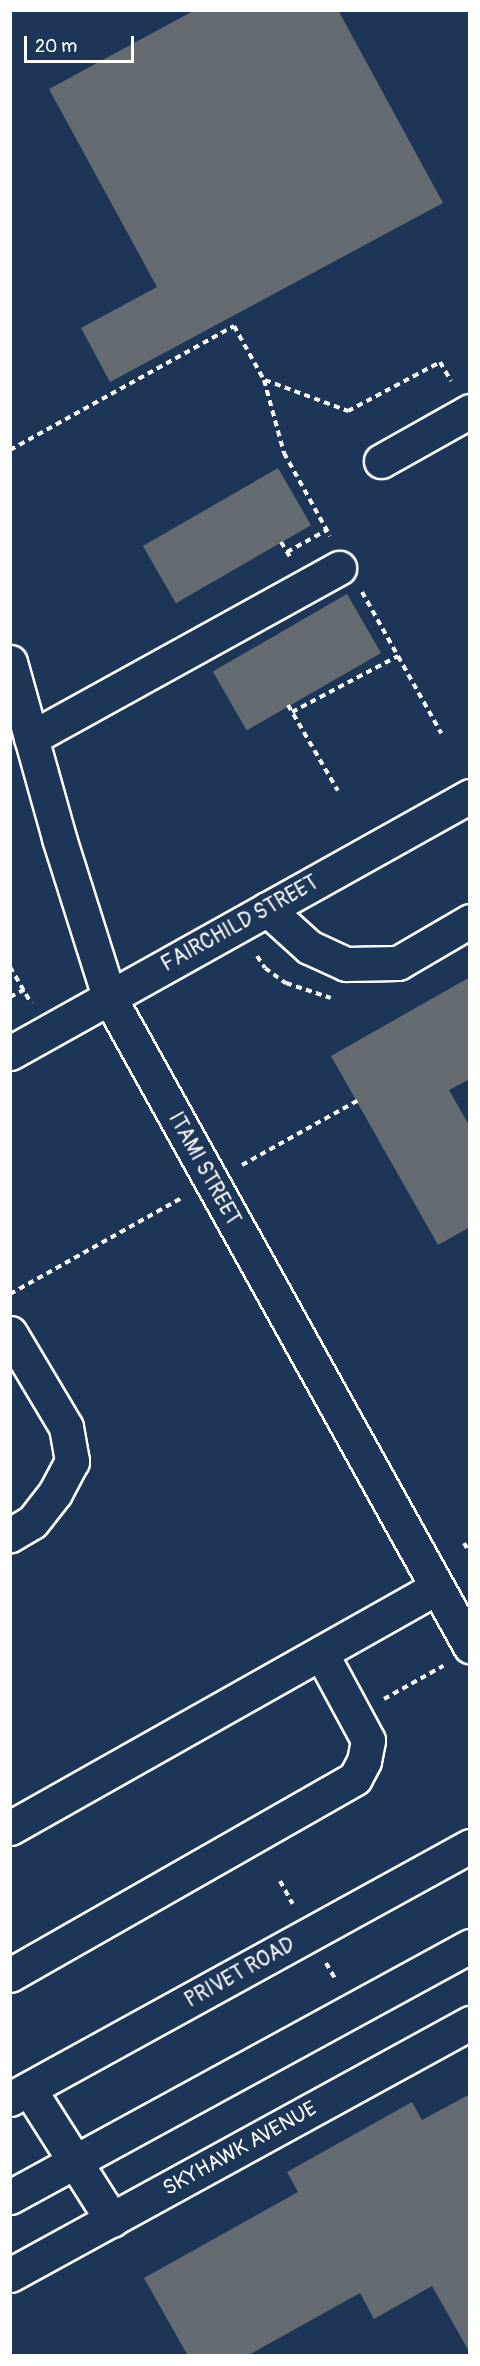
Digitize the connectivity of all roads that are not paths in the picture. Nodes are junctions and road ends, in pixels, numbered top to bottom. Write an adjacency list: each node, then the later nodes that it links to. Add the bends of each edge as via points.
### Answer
1 (469, 411): 2 (street)
2 (381, 461)
3 (339, 568): 5 (street)
4 (10, 662): 5 (street, ITAMI STREET)
5 (32, 738): 9 (street, ITAMI STREET)
6 (470, 796): 7 (street, FAIRCHILD STREET)
7 (267, 909): 8 (street, via 309,947 346,964 398,963); 9 (street, FAIRCHILD STREET)
8 (470, 921)
9 (109, 997): 10 (street, FAIRCHILD STREET); 13 (street, ITAMI STREET)
10 (10, 1053)
11 (10, 1333): 12 (street, via 66,1426 72,1461 55,1493 32,1522)
12 (10, 1534)
13 (437, 1587): 14 (street); 15 (street, ITAMI STREET)
14 (321, 1653): 16 (street); 19 (street, via 368,1740 364,1761 355,1778)
15 (460, 1654)
16 (10, 1828)
17 (470, 1846): 21 (street, PRIVET ROAD)
18 (470, 1946): 22 (street)
19 (10, 1975)
20 (470, 2023): 24 (street, SKYHAWK AVENUE)
21 (20, 2094): 22 (street)
22 (75, 2161): 23 (street); 24 (street)
23 (10, 2197)
24 (112, 2220): 25 (street, SKYHAWK AVENUE)
25 (10, 2276)

